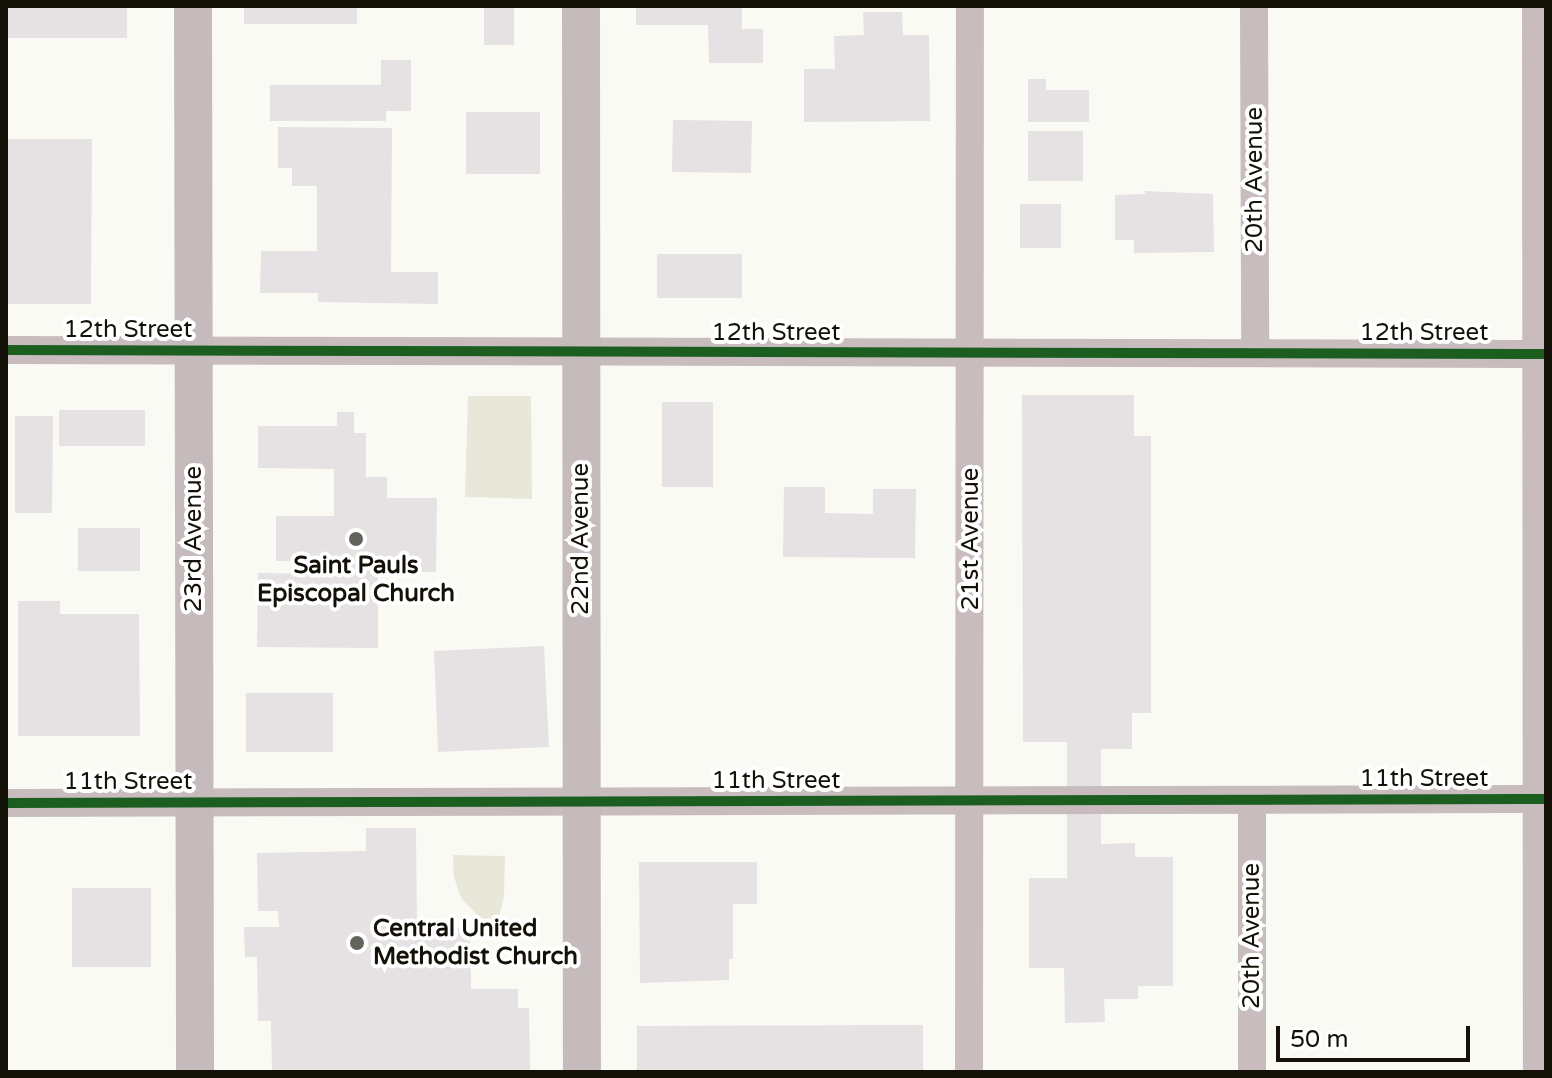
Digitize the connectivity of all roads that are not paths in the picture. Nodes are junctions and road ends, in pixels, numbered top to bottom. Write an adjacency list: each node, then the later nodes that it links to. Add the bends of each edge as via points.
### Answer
1 (193, 6): 6 (main road, 23rd Avenue)
2 (581, 6): 8 (main road, 22nd Avenue)
3 (970, 6): 9 (street, 21st Avenue)
4 (1254, 6): 10 (street, 20th Avenue)
5 (1536, 6): 11 (street)
6 (194, 349): 7 (street, 12th Street); 8 (street, 12th Street); 14 (main road, 23rd Avenue)
7 (6, 350)
8 (581, 353): 9 (street, 12th Street); 15 (main road, 22nd Avenue)
9 (971, 353): 10 (street, 12th Street); 16 (street, 21st Avenue)
10 (1255, 353): 11 (street, 12th Street)
11 (1542, 354): 12 (street)
12 (1541, 799): 13 (street, 11th Street); 22 (street)
13 (1252, 800): 16 (street, 11th Street); 21 (street, 20th Avenue)
14 (194, 801): 15 (street, 11th Street); 17 (street, 11th Street); 18 (main road, 23rd Avenue)
15 (582, 801): 16 (street, 11th Street); 19 (main road, 22nd Avenue)
16 (970, 801): 20 (street, 21st Avenue)
17 (6, 803)
18 (195, 1072)
19 (582, 1072)
20 (969, 1072)
21 (1252, 1072)
22 (1537, 1072)

